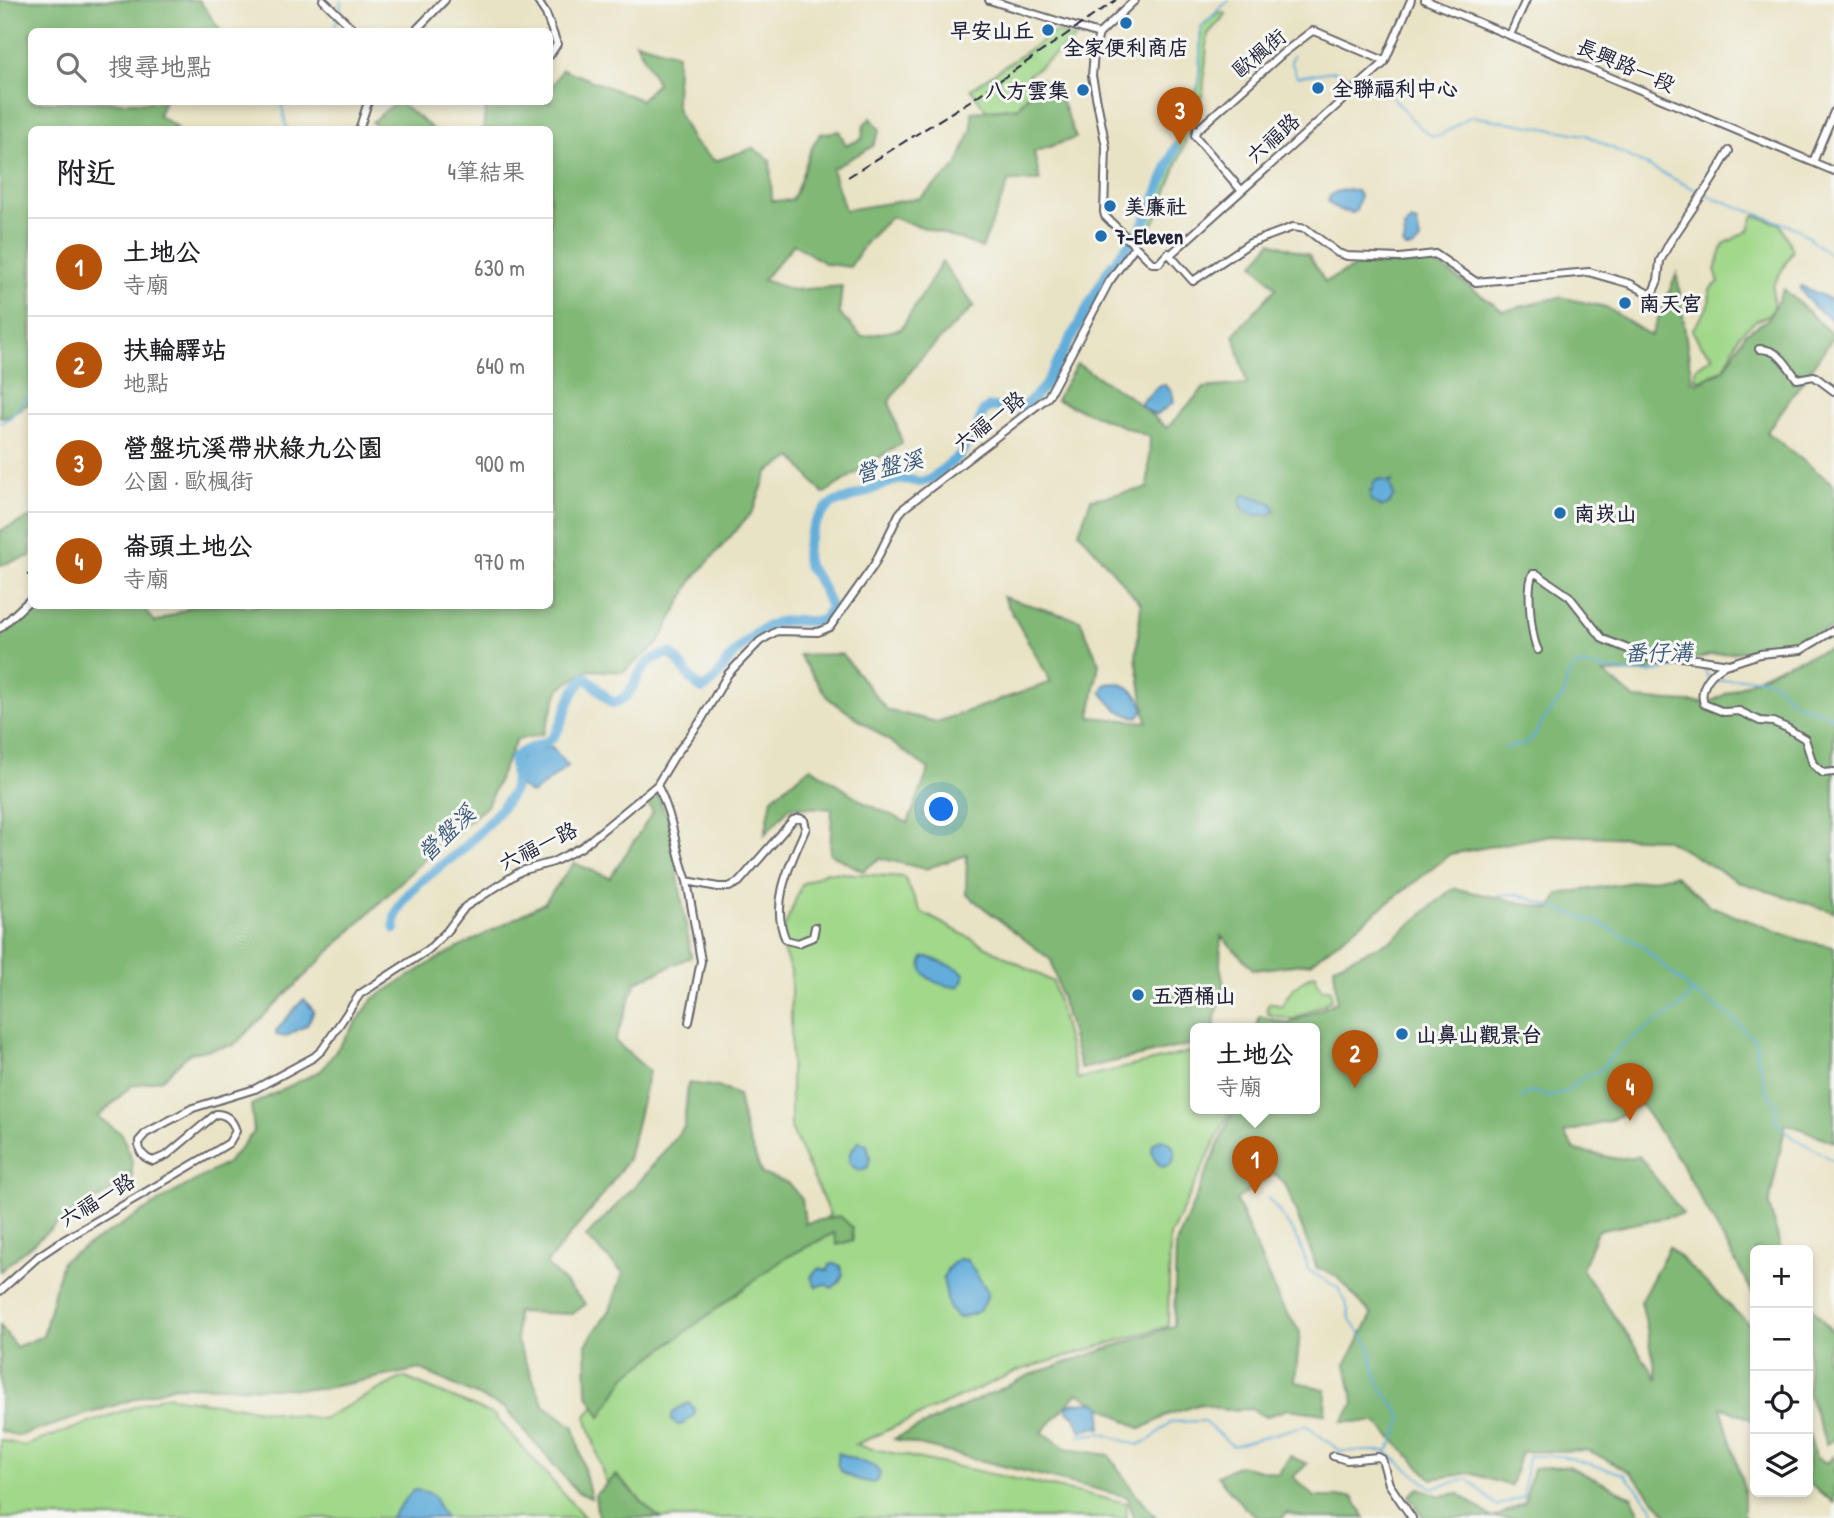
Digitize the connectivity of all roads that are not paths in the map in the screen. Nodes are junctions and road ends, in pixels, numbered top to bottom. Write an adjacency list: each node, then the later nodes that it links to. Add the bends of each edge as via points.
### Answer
1 (323, 0): 11 (street)
2 (445, 0): 12 (street)
3 (537, 0): 13 (street)
4 (989, 0): 10 (street)
5 (1026, 0): 10 (street)
6 (1135, 0): 15 (street)
7 (1411, 0): 18 (street, 六福路)
8 (1425, 0): 16 (street, 長興路一段)
9 (1525, 0): 16 (street)
10 (1023, 9): 15 (street)
11 (352, 28)
12 (418, 28)
13 (552, 28)
14 (553, 32): 17 (street, via 557,44)
15 (1099, 34): 26 (street, via 1092,76 1106,147 1104,212)
16 (1510, 35): 23 (street, 長興路一段)
17 (553, 50)
18 (1385, 61): 25 (street, 六福路); 25 (street, 歐楓街, via 1312,32 1196,131 1195,136)
19 (367, 105): 21 (street)
20 (1834, 112): 23 (street)
21 (360, 126)
22 (1728, 151): 27 (street, via 1670,242 1650,294 1588,272 1476,282 1435,254 1347,256 1306,229 1293,227 1250,243 1193,281)
23 (1813, 162): 24 (street, 長興路一段)
24 (1834, 171)
25 (1241, 190): 27 (street, 六福路)
26 (1135, 246): 27 (street, via 1152,263 1159,263); 36 (street, 六福一路, via 1109,282 1048,397 904,508 874,565 826,631 777,631 744,655)
27 (1168, 253)
28 (1759, 349): 29 (street, via 1770,349 1784,359 1797,379 1814,376)
29 (1834, 391)
30 (28, 601): 31 (street)
31 (0, 628)
32 (1834, 630): 34 (street, via 1801,650 1759,654)
33 (1538, 650): 34 (street, via 1530,619 1533,574 1569,596 1603,639 1653,659 1688,657)
34 (1729, 664): 35 (street, via 1717,668 1706,682 1704,704 1724,712 1739,710 1787,728 1805,739 1818,770)
35 (1834, 772)
36 (657, 785): 37 (street, via 668,807); 40 (street, 六福一路, via 582,847 521,871 465,907 428,950 360,994 314,1057 255,1089 193,1108 146,1133 139,1141 140,1151 153,1161 167,1155 216,1114 232,1121 236,1132 229,1143 39,1256)
37 (687, 881): 38 (street, via 729,887 739,882 799,818 806,828 783,888 780,927 786,940 798,943 813,937); 39 (street, via 701,961)
38 (815, 927)
39 (689, 1022)
40 (0, 1291)
41 (1333, 1456): 42 (street, via 1382,1459 1389,1484)
42 (1412, 1518)

